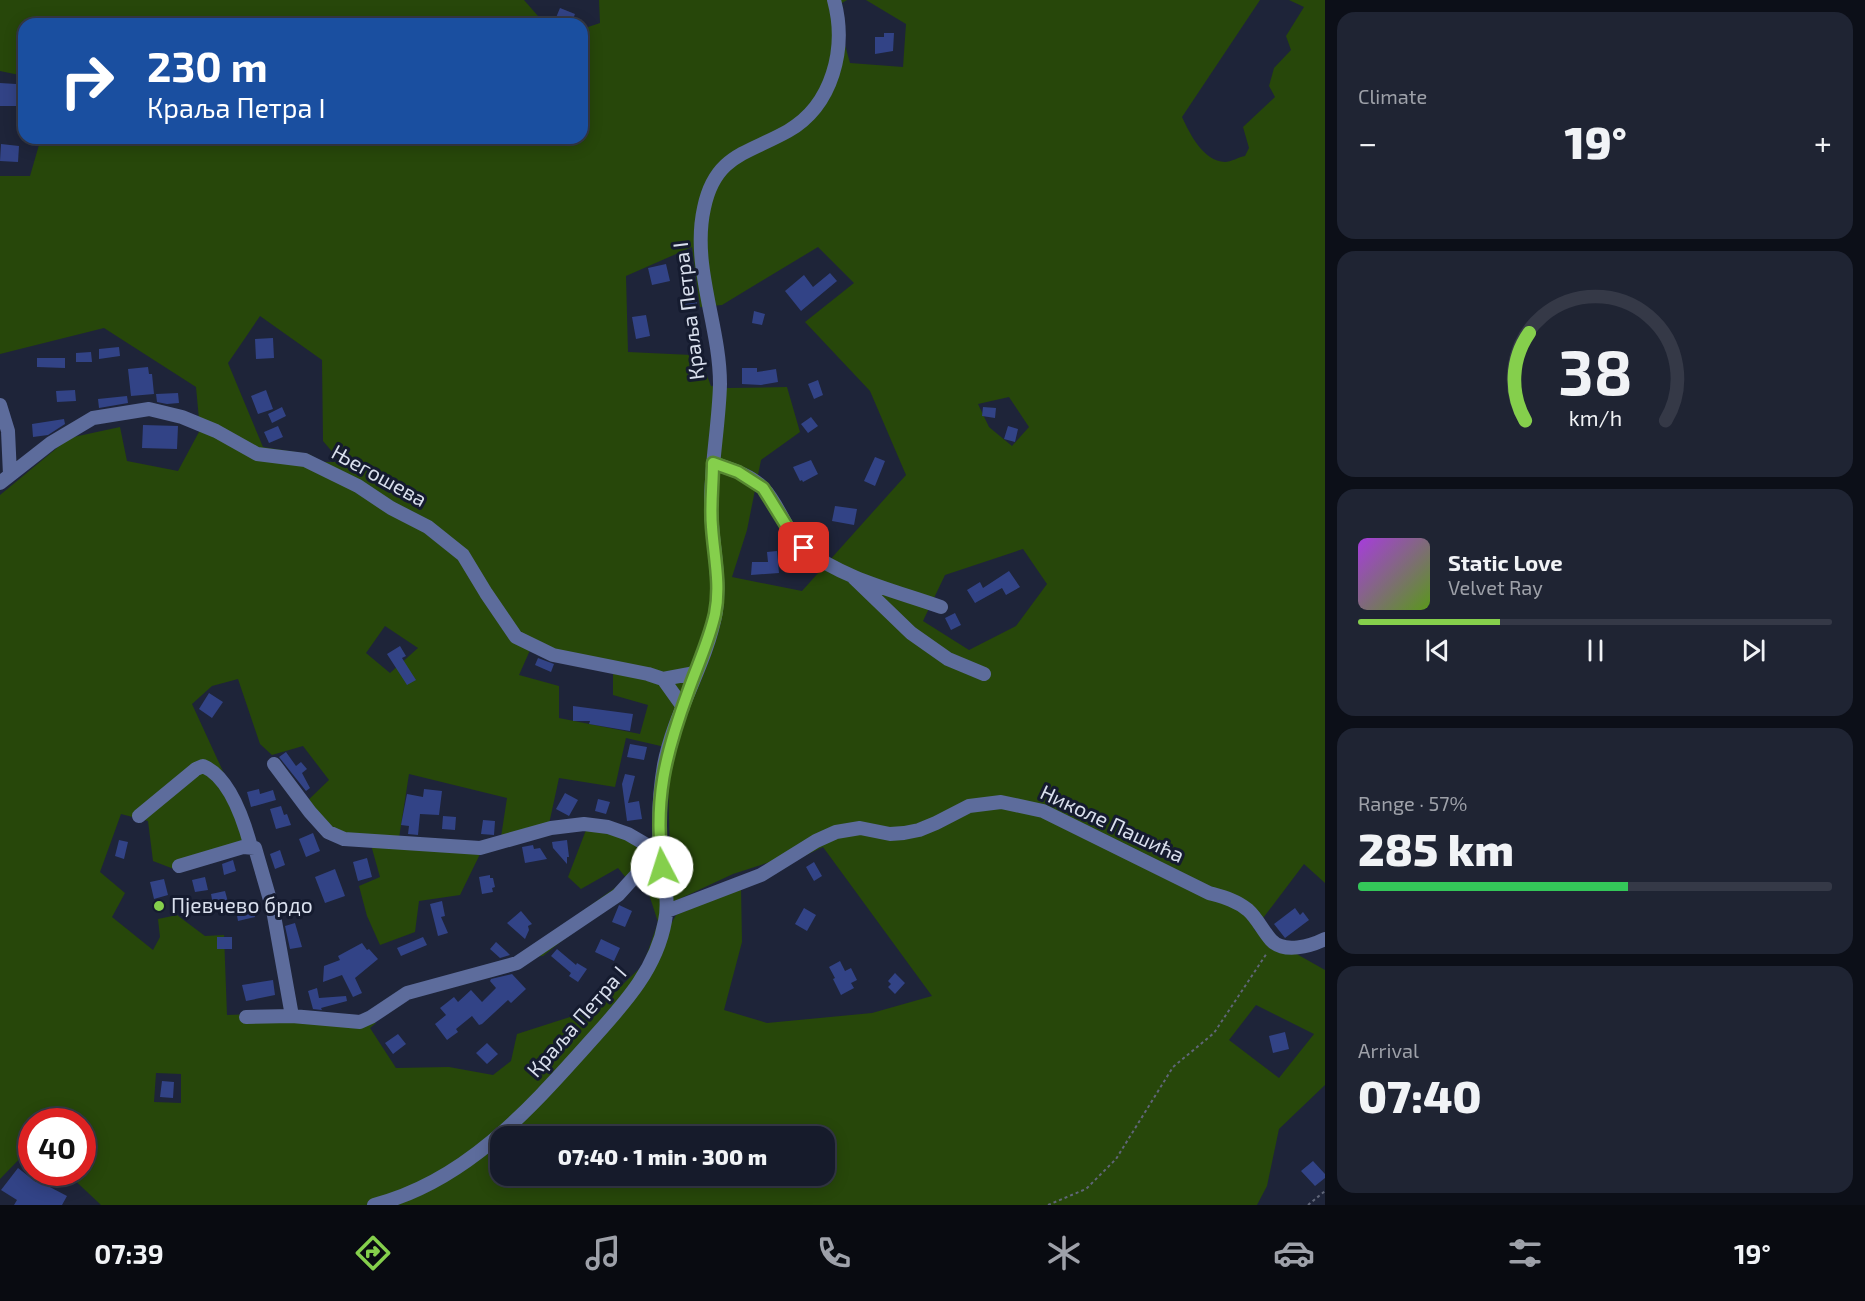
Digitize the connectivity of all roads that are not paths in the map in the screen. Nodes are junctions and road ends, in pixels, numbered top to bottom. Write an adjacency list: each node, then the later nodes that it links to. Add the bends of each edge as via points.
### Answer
1 (834, 0): 3 (street, Краља Петра I, via 838,54 832,78 819,103 791,129 723,166 706,199 701,252 720,372)
2 (0, 405): 4 (street, Његошева, via 8,432)
3 (713, 463): 5 (street, via 738,472 763,488 804,548); 7 (street, Краља Петра I, via 712,527 718,590 712,628)
4 (5, 479): 9 (street, Његошева, via 51,443 93,418 149,409 182,417 258,454 305,460 428,527 463,555 516,637 553,655)
5 (850, 574): 6 (street); 8 (street, via 911,633 948,659)
6 (941, 607)
7 (696, 673): 9 (street, Његошева); 10 (street, Краља Петра I)
8 (984, 674)
9 (663, 679): 10 (street)
10 (682, 707): 14 (street, Краља Петра I, via 664,765)
11 (274, 764): 14 (street, via 328,832 344,839 480,848 551,828 584,824 608,827)
12 (139, 816): 13 (street, via 203,766 221,778 244,820)
13 (251, 848): 15 (street); 18 (street, via 255,848 271,900)
14 (656, 849): 16 (street, Краља Петра I); 18 (street, via 618,895 517,963 407,993 360,1022)
15 (179, 866)
16 (667, 911): 17 (street, Николе Пашића, via 761,875 836,832 860,828 904,833 936,823 969,806 1001,802 1043,811 1209,893 1235,901 1250,912 1274,943 1293,948); 20 (street, Краља Петра I, via 655,956 634,991 513,1125 435,1181)
17 (1325, 940)
18 (292, 1016): 19 (street)
19 (246, 1017)
20 (374, 1205)

